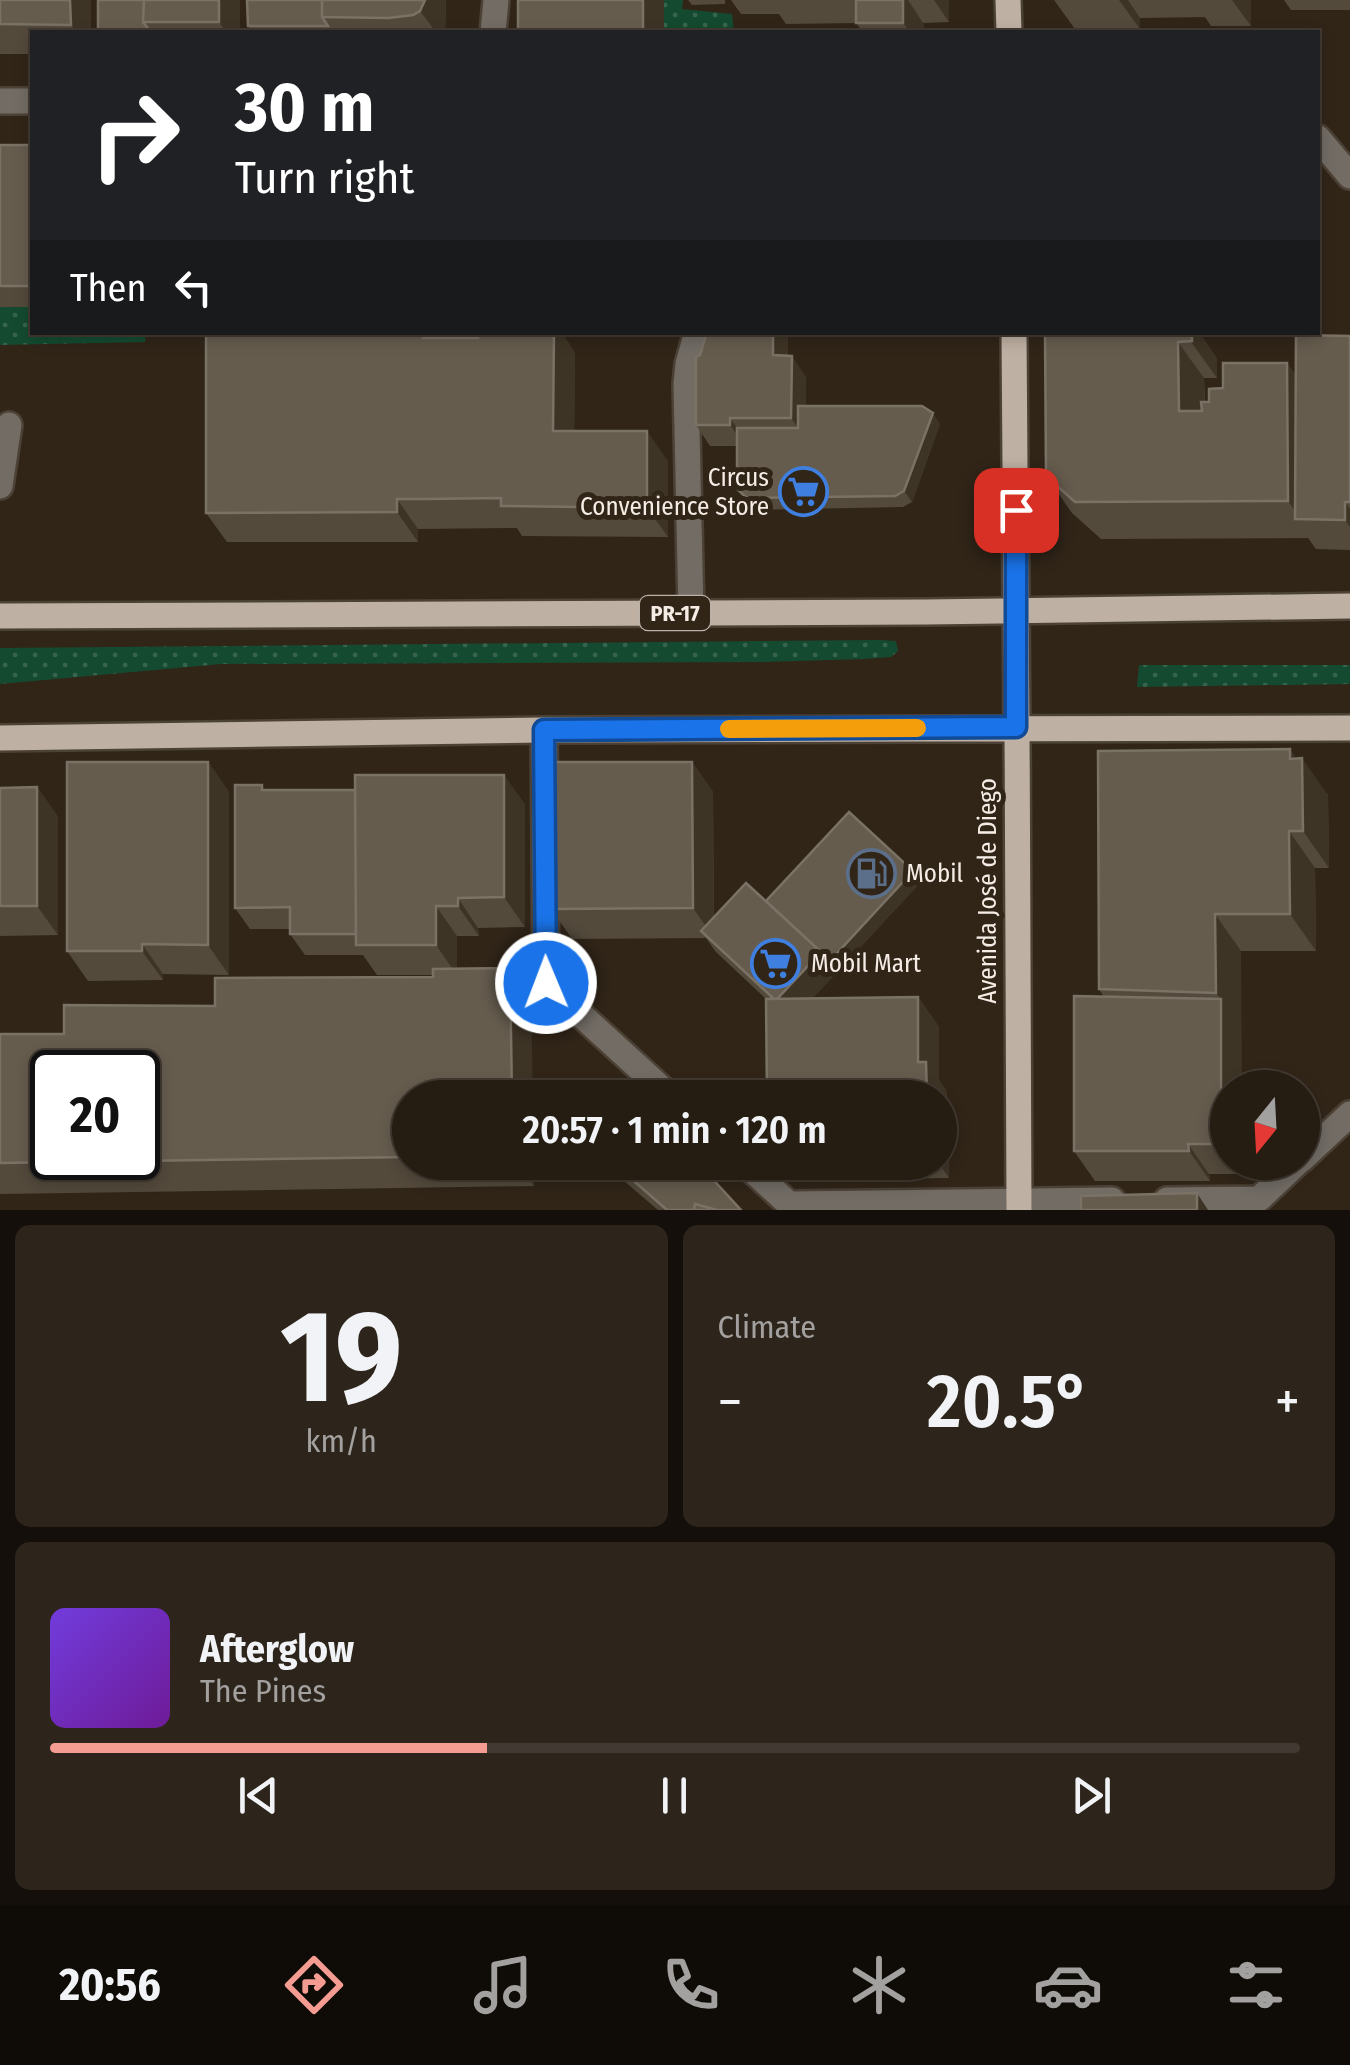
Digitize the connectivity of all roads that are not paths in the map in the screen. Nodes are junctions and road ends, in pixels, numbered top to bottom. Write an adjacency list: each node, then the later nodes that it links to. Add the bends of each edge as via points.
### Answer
1 (496, 0): 3 (street)
2 (1008, 0): 4 (main road)
3 (493, 30)
4 (1008, 30)
5 (0, 101): 6 (street)
6 (30, 101)
7 (1320, 140): 8 (street)
8 (1350, 176)
9 (697, 335): 15 (street, via 686,384)
10 (1014, 335): 14 (main road, Avenida José de Diego)
11 (8, 425): 12 (street)
12 (0, 486)
13 (1350, 606): 14 (main road, PR-17)
14 (1018, 612): 15 (main road, PR-17); 17 (main road, Avenida José de Diego)
15 (691, 613): 16 (main road, PR-17)
16 (0, 616)
17 (1016, 727): 18 (main road); 19 (main road); 26 (main road, Avenida José de Diego)
18 (1350, 728)
19 (544, 730): 20 (main road); 21 (street, via 546,983)
20 (0, 738)
21 (652, 1080)
22 (1350, 1114): 23 (street)
23 (1320, 1142)
24 (762, 1180): 26 (street, via 788,1204)
25 (1280, 1180): 26 (street, via 1259,1200)
26 (1019, 1205)

